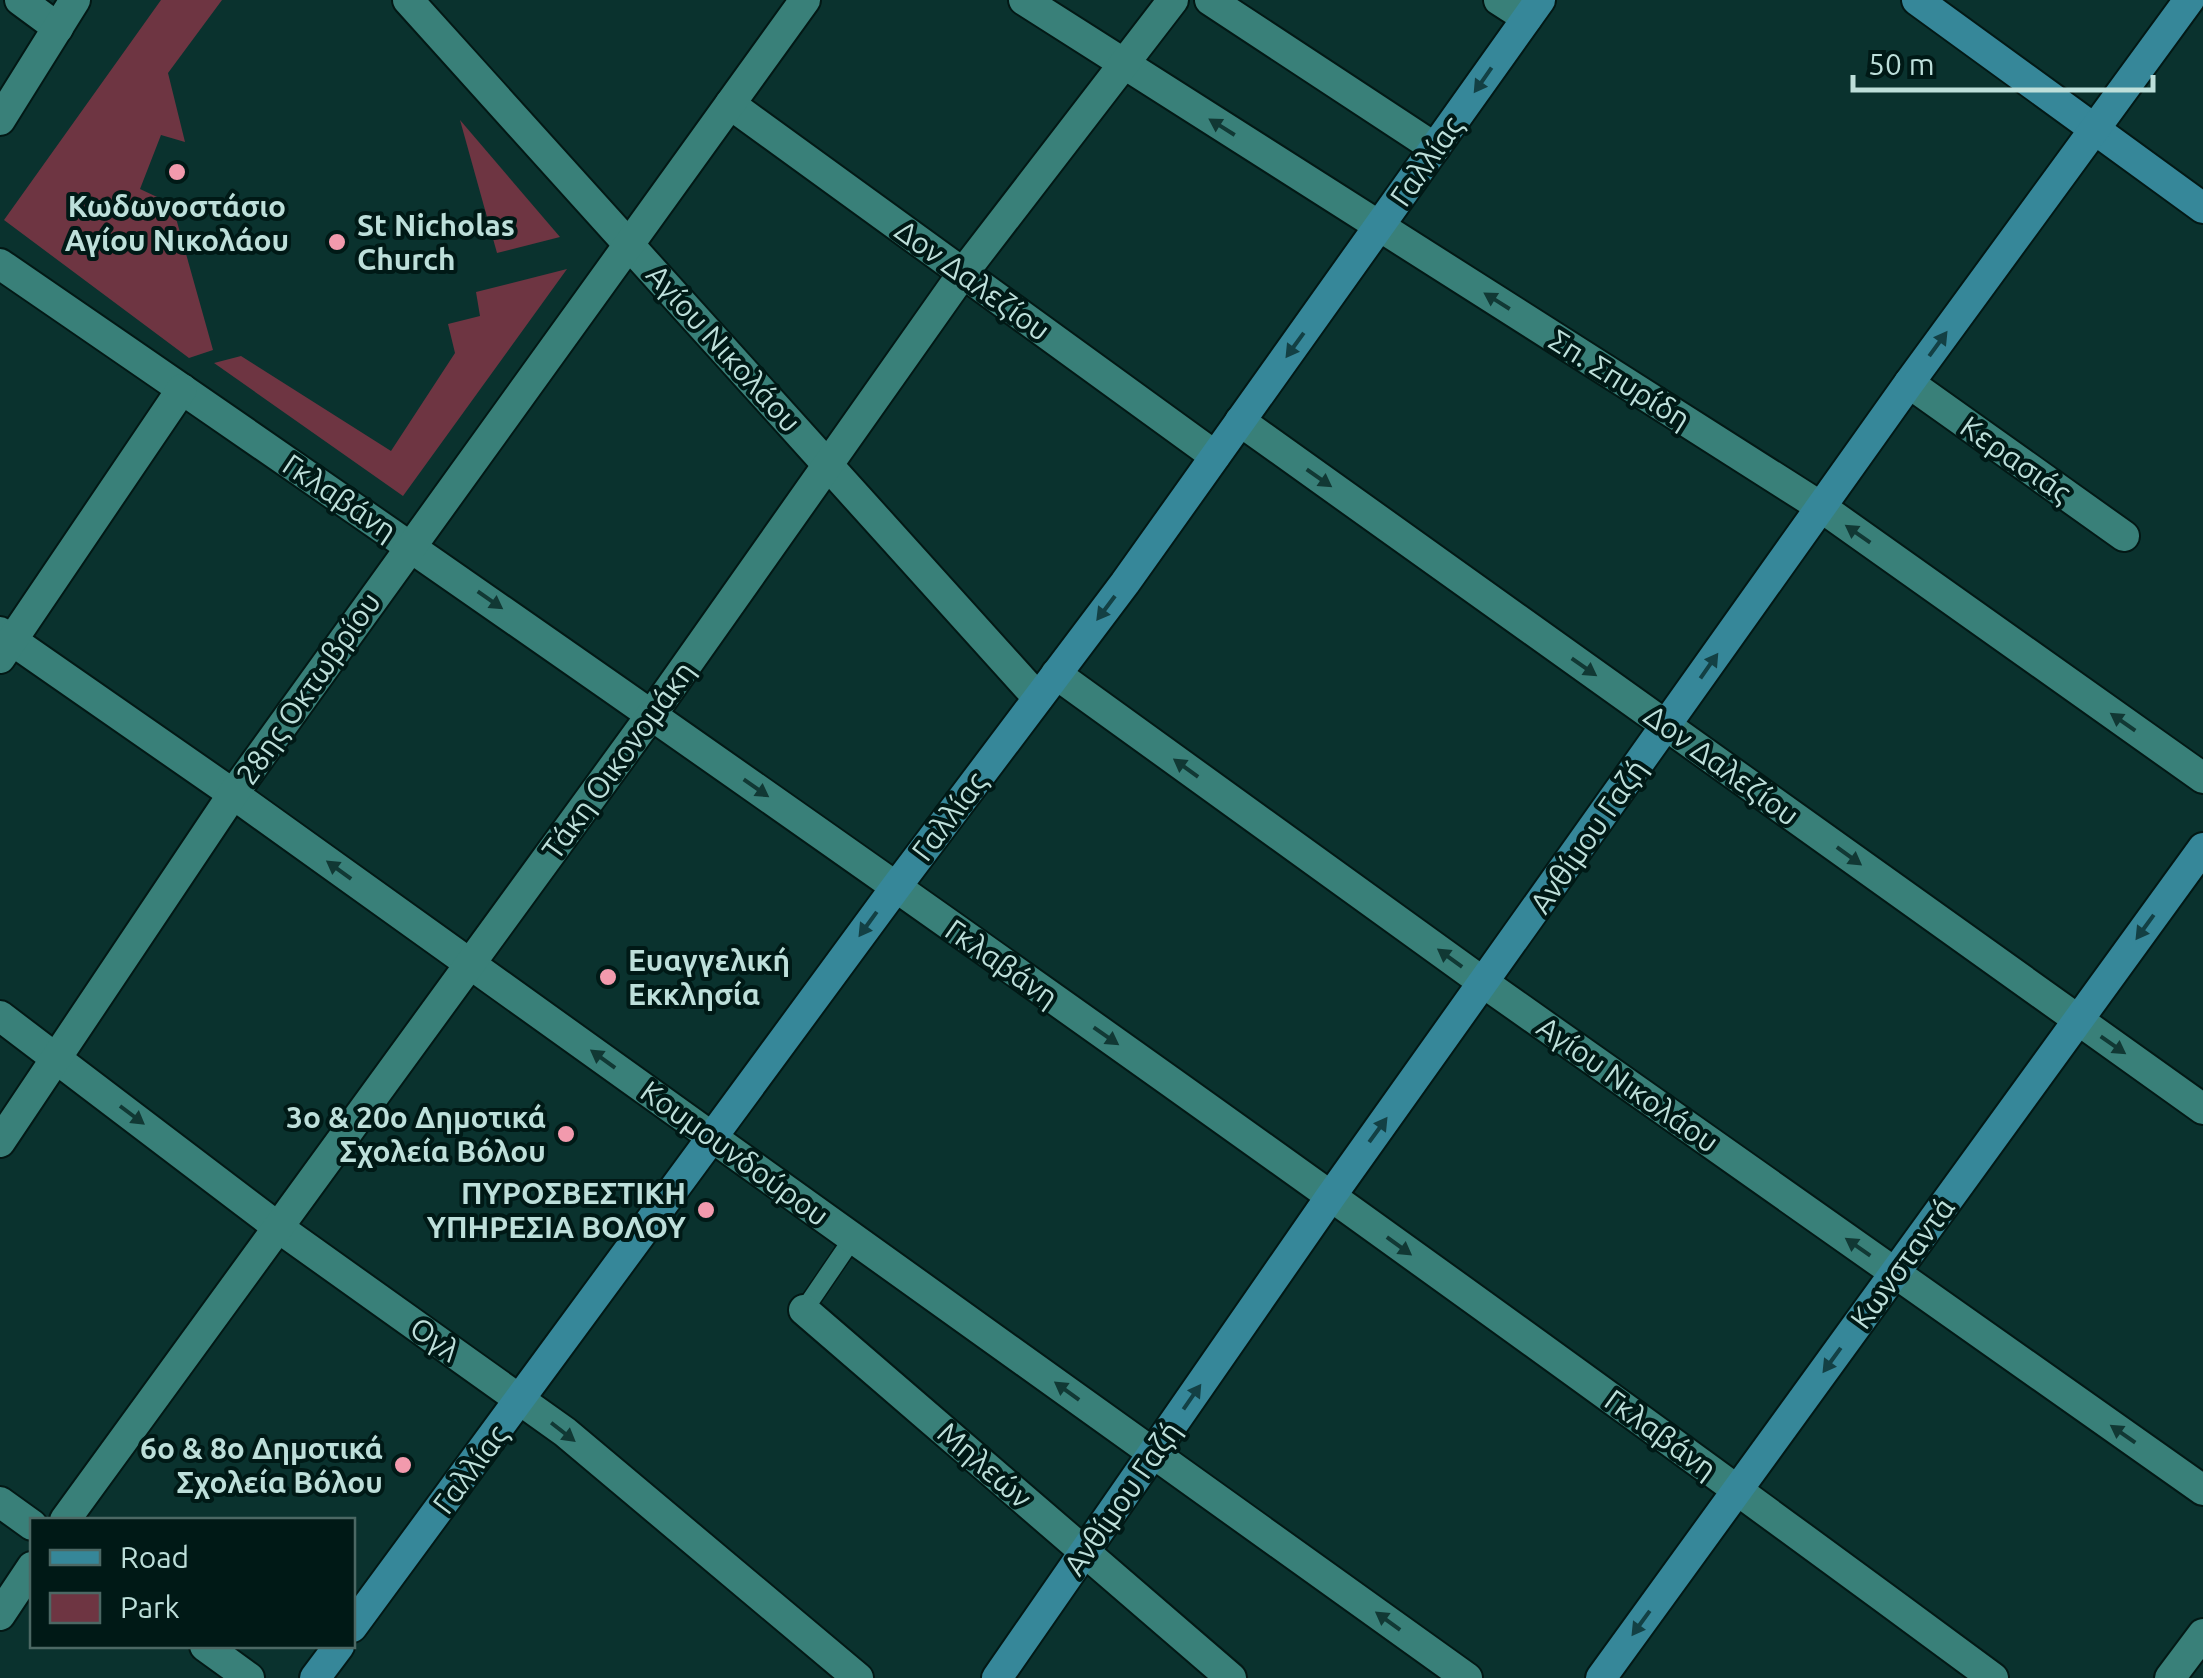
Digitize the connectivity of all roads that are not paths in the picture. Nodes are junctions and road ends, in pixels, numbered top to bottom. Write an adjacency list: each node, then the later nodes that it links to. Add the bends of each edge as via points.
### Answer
1 (20, 0): 12 (street)
2 (75, 0): 12 (street)
3 (408, 0): 20 (street, Αγίου Νικολάου)
4 (806, 0): 14 (street, 28ης Οκτωβρίου)
5 (1024, 0): 13 (street, Σπ. Σπυρίδη)
6 (1174, 0): 13 (street, Τάκη Οικονομάκη)
7 (1210, 0): 17 (street)
8 (1498, 0): 11 (street)
9 (1917, 0): 16 (street)
10 (2189, 0): 16 (street, Ανθίμου Γαζή)
11 (1533, 9): 17 (street, Γαλλίας, one-way to 17)
12 (58, 28): 15 (street)
13 (1122, 64): 19 (street, Σπ. Σπυρίδη, one-way to 13); 22 (street, Τάκη Οικονομάκη)
14 (730, 104): 20 (street, 28ης Οκτωβρίου); 22 (street, Δον Δαλεζίου)
15 (0, 120)
16 (2094, 128): 18 (street); 23 (street, Ανθίμου Γαζή, one-way to 16)
17 (1435, 148): 19 (street, Γαλλίας)
18 (2203, 208)
19 (1380, 227): 25 (street, Γαλλίας, one-way to 25); 28 (street, Σπ. Σπυρίδη, one-way to 19)
20 (628, 242): 27 (street, Αγίου Νικολάου); 30 (street, 28ης Οκτωβρίου)
21 (0, 264): 24 (street, Γκλαβάνη)
22 (963, 273): 26 (street, Δον Δαλεζίου); 27 (street, Τάκη Οικονομάκη)
23 (1909, 383): 28 (street, Ανθίμου Γαζή); 29 (street, Κερασιάς)
24 (182, 389): 30 (street, Γκλαβάνη); 31 (street)
25 (1240, 422): 26 (street, Γαλλίας); 34 (street, Δον Δαλεζίου, one-way to 34)
26 (1215, 456): 32 (street, Γαλλίας, one-way to 32)
27 (827, 463): 32 (street, Αγίου Νικολάου); 33 (street, Τάκη Οικονομάκη)
28 (1821, 507): 34 (street, Ανθίμου Γαζή, one-way to 28); 35 (street, Σπ. Σπυρίδη, one-way to 28)
29 (2124, 536)
30 (410, 544): 33 (street, Γκλαβάνη, one-way to 33); 36 (street, 28ης Οκτωβρίου)
31 (4, 643): 36 (street, Κουμουνδούρου)
32 (1047, 686): 38 (street, Γαλλίας); 40 (street, Αγίου Νικολάου, one-way to 32)
33 (652, 714): 38 (street, Γκλαβάνη, one-way to 38); 39 (street, Τάκη Οικονομάκη)
34 (1666, 726): 40 (street, Ανθίμου Γαζή); 42 (street, Δον Δαλεζίου, one-way to 42)
35 (2203, 778)
36 (233, 794): 39 (street, Κουμουνδούρου, one-way to 36); 43 (street, 28ης Οκτωβρίου)
37 (2203, 848): 42 (street, Κωνσταντά, one-way to 42)
38 (896, 887): 45 (street, Γαλλίας, one-way to 45); 47 (street, Γκλαβάνη, one-way to 47)
39 (471, 964): 45 (street, Κουμουνδούρου, one-way to 39); 48 (street, Τάκη Οικονομάκη)
40 (1484, 982): 47 (street, Ανθίμου Γαζή, one-way to 40); 50 (street, Αγίου Νικολάου, one-way to 40)
41 (0, 1016): 43 (street, Ογλ)
42 (2078, 1019): 44 (street, Δον Δαλεζίου, one-way to 44); 50 (street, Κωνσταντά)
43 (55, 1056): 46 (street, 28ης Οκτωβρίου); 48 (street, Ογλ, one-way to 48)
44 (2203, 1109)
45 (713, 1138): 49 (street, Κουμουνδούρου); 52 (street, Γαλλίας)
46 (0, 1142)
47 (1331, 1196): 53 (street, Ανθίμου Γαζή, one-way to 47); 54 (street, Γκλαβάνη, one-way to 54)
48 (279, 1228): 52 (street, Ογλ); 57 (street, Τάκη Οικονομάκη)
49 (853, 1238): 51 (lane, Μηλεών); 53 (street, Κουμουνδούρου, one-way to 49)
50 (1894, 1273): 54 (street, Κωνσταντά, one-way to 54); 55 (street, Αγίου Νικολάου, one-way to 50)
51 (804, 1310): 59 (street, Μηλεών)
52 (521, 1401): 62 (street, Γαλλίας); 68 (street, Ογλ, one-way to 68)
53 (1154, 1453): 59 (street, Ανθίμου Γαζή); 71 (street, Κουμουνδούρου, one-way to 53)
54 (1738, 1490): 72 (street, Κωνσταντά, one-way to 72); 73 (street, Γκλαβάνη)
55 (2203, 1490)
56 (0, 1502): 58 (street)
57 (66, 1518)
58 (30, 1524)
59 (1086, 1551): 69 (street, Ανθίμου Γαζή); 70 (street, Μηλεών)
60 (30, 1570): 61 (street)
61 (0, 1616)
62 (355, 1623)
63 (2203, 1634): 74 (street)
64 (207, 1648): 66 (street)
65 (337, 1648): 67 (street)
66 (249, 1678)
67 (314, 1678)
68 (858, 1678)
69 (997, 1678)
70 (1231, 1678)
71 (1467, 1678)
72 (1600, 1678)
73 (1993, 1678)
74 (2170, 1678)

